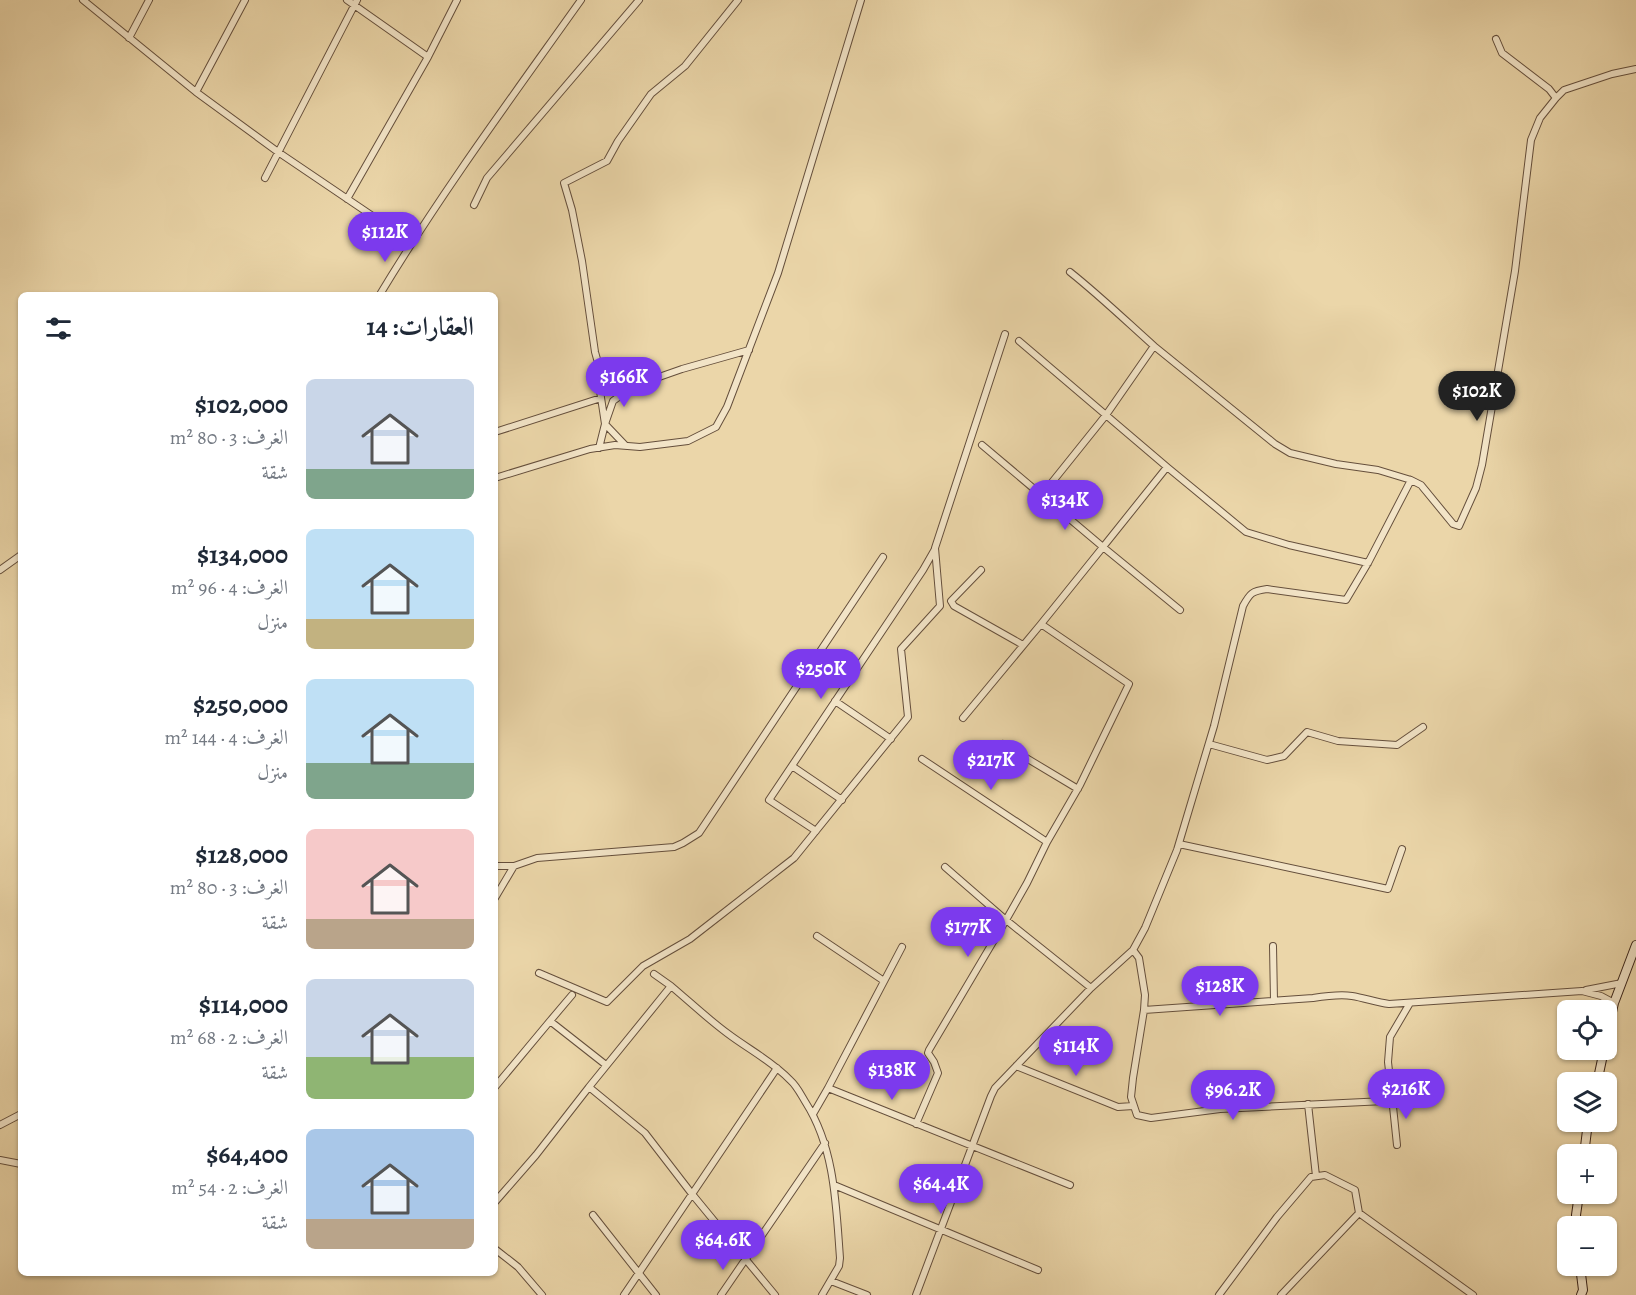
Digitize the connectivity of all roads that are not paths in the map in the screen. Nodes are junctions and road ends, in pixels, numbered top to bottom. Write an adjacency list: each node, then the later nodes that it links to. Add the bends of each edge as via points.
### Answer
1 (83, 0): 11 (street)
2 (149, 0): 11 (street)
3 (245, 0): 15 (street)
4 (347, 0): 10 (street)
5 (457, 0): 13 (street)
6 (581, 0): 21 (street)
7 (639, 0): 20 (street, via 487,178)
8 (738, 0): 28 (street, via 685,66 651,94 607,161 564,183)
9 (861, 0): 27 (street, via 778,273)
10 (355, 3): 13 (street); 17 (street)
11 (129, 38): 15 (street)
12 (1496, 39): 16 (street, via 1502,53)
13 (428, 57): 19 (street)
14 (1636, 69): 16 (street, via 1564,90)
15 (196, 92): 17 (street)
16 (1556, 98): 39 (street, via 1540,118 1531,140 1515,271 1482,465 1459,526 1453,524 1421,485)
17 (278, 152): 18 (street); 19 (street)
18 (265, 178)
19 (346, 199): 21 (street)
20 (474, 205)
21 (411, 242): 23 (street)
22 (1070, 272): 26 (street)
23 (382, 292)
24 (1005, 334): 41 (street)
25 (1019, 341): 31 (street)
26 (1154, 346): 31 (street); 39 (street, via 1290,453)
27 (749, 350): 29 (street); 35 (street, via 716,427 688,441)
28 (603, 378): 29 (street, via 604,384 616,389); 30 (street)
29 (634, 385): 32 (street, via 613,401)
30 (601, 398): 32 (street); 33 (street)
31 (1107, 415): 37 (street); 40 (street)
32 (605, 424): 35 (street); 36 (street)
33 (498, 431)
34 (982, 445): 40 (street)
35 (625, 446): 36 (street)
36 (599, 448): 38 (street)
37 (1167, 467): 42 (street); 45 (street, via 1246,532)
38 (498, 477)
39 (1411, 480): 45 (street)
40 (1041, 496): 42 (street)
41 (935, 548): 51 (street); 54 (street, via 940,606 901,649 908,717)
42 (1103, 548): 48 (street); 49 (street)
43 (18, 557): 46 (street)
44 (884, 557): 66 (street, via 699,833 674,847 537,858)
45 (1368, 563): 56 (street, via 1346,600 1267,589 1250,594 1243,606)
46 (0, 570)
47 (981, 570): 50 (street, via 951,601)
48 (1180, 610)
49 (1041, 624): 50 (street); 59 (street, via 1129,684)
50 (1023, 645): 52 (street)
51 (835, 701): 54 (street); 58 (street)
52 (963, 718)
53 (1423, 727): 56 (street, via 1397,745 1338,741 1307,732 1284,756 1267,760)
54 (891, 739): 60 (street)
55 (1003, 744): 59 (street)
56 (1209, 744): 63 (street)
57 (922, 759): 62 (street)
58 (792, 766): 60 (street); 61 (street, via 769,800)
59 (1078, 789): 62 (street)
60 (842, 800): 61 (street)
61 (816, 831): 75 (street, via 794,858 690,939 643,966 607,1002)
62 (1047, 842): 69 (street)
63 (1179, 844): 64 (street, via 1388,889); 74 (street)
64 (1402, 849)
65 (498, 866): 66 (street)
66 (514, 866): 68 (street)
67 (945, 867): 69 (street)
68 (498, 893)
69 (1006, 920): 80 (street); 100 (street, via 929,1050 938,1073)
70 (817, 936): 77 (street)
71 (1636, 945): 78 (street)
72 (1273, 946): 85 (street)
73 (902, 947): 77 (street)
74 (1133, 950): 80 (street); 87 (street, via 1143,977)
75 (539, 973)
76 (654, 974): 79 (street)
77 (884, 981): 94 (street)
78 (1622, 983): 81 (street); 84 (street)
79 (671, 986): 89 (street); 91 (street)
80 (1091, 988): 90 (street)
81 (1582, 991): 83 (street); 86 (street)
82 (572, 995): 88 (street)
83 (1608, 1000)
84 (1616, 1000)
85 (1274, 1001): 86 (street, via 1333,995 1389,1004); 87 (street)
86 (1410, 1003): 95 (street, via 1388,1047)
87 (1144, 1010): 97 (street, via 1133,1078)
88 (550, 1021): 89 (street); 92 (street)
89 (606, 1065): 93 (street)
90 (1016, 1066): 97 (street, via 1118,1107); 104 (street, via 991,1096)
91 (777, 1068): 98 (street, via 792,1081); 110 (street)
92 (498, 1083)
93 (590, 1087): 110 (street, via 645,1133); 111 (street, via 536,1155)
94 (828, 1088): 98 (street); 100 (street)
95 (1392, 1097): 96 (street, via 1385,1101); 103 (street)
96 (1308, 1104): 97 (street, via 1151,1118 1137,1115); 107 (street)
97 (1133, 1106)
98 (813, 1114): 102 (street)
99 (18, 1116): 101 (street)
100 (916, 1124): 104 (street)
101 (0, 1125)
102 (825, 1143): 108 (street); 116 (street)
103 (1396, 1145)
104 (972, 1146): 109 (street); 114 (street)
105 (0, 1160): 106 (street)
106 (18, 1163)
107 (1316, 1176): 112 (street, via 1325,1175 1355,1190); 130 (street, via 1276,1216)
108 (834, 1185): 114 (street); 120 (street, via 840,1258)
109 (1070, 1185)
110 (692, 1194): 116 (street); 118 (street)
111 (498, 1195)
112 (1359, 1213): 131 (street); 132 (street)
113 (593, 1215): 118 (street)
114 (940, 1228): 117 (street); 129 (street)
115 (498, 1251): 122 (street)
116 (745, 1260): 125 (street); 126 (street)
117 (1038, 1270)
118 (639, 1274): 123 (street); 124 (street)
119 (1581, 1276): 121 (street)
120 (831, 1281): 127 (street); 128 (street)
121 (1583, 1293)
122 (542, 1295)
123 (624, 1295)
124 (656, 1295)
125 (721, 1295)
126 (774, 1295)
127 (822, 1295)
128 (867, 1295)
129 (916, 1295)
130 (1219, 1295)
131 (1281, 1295)
132 (1473, 1295)

